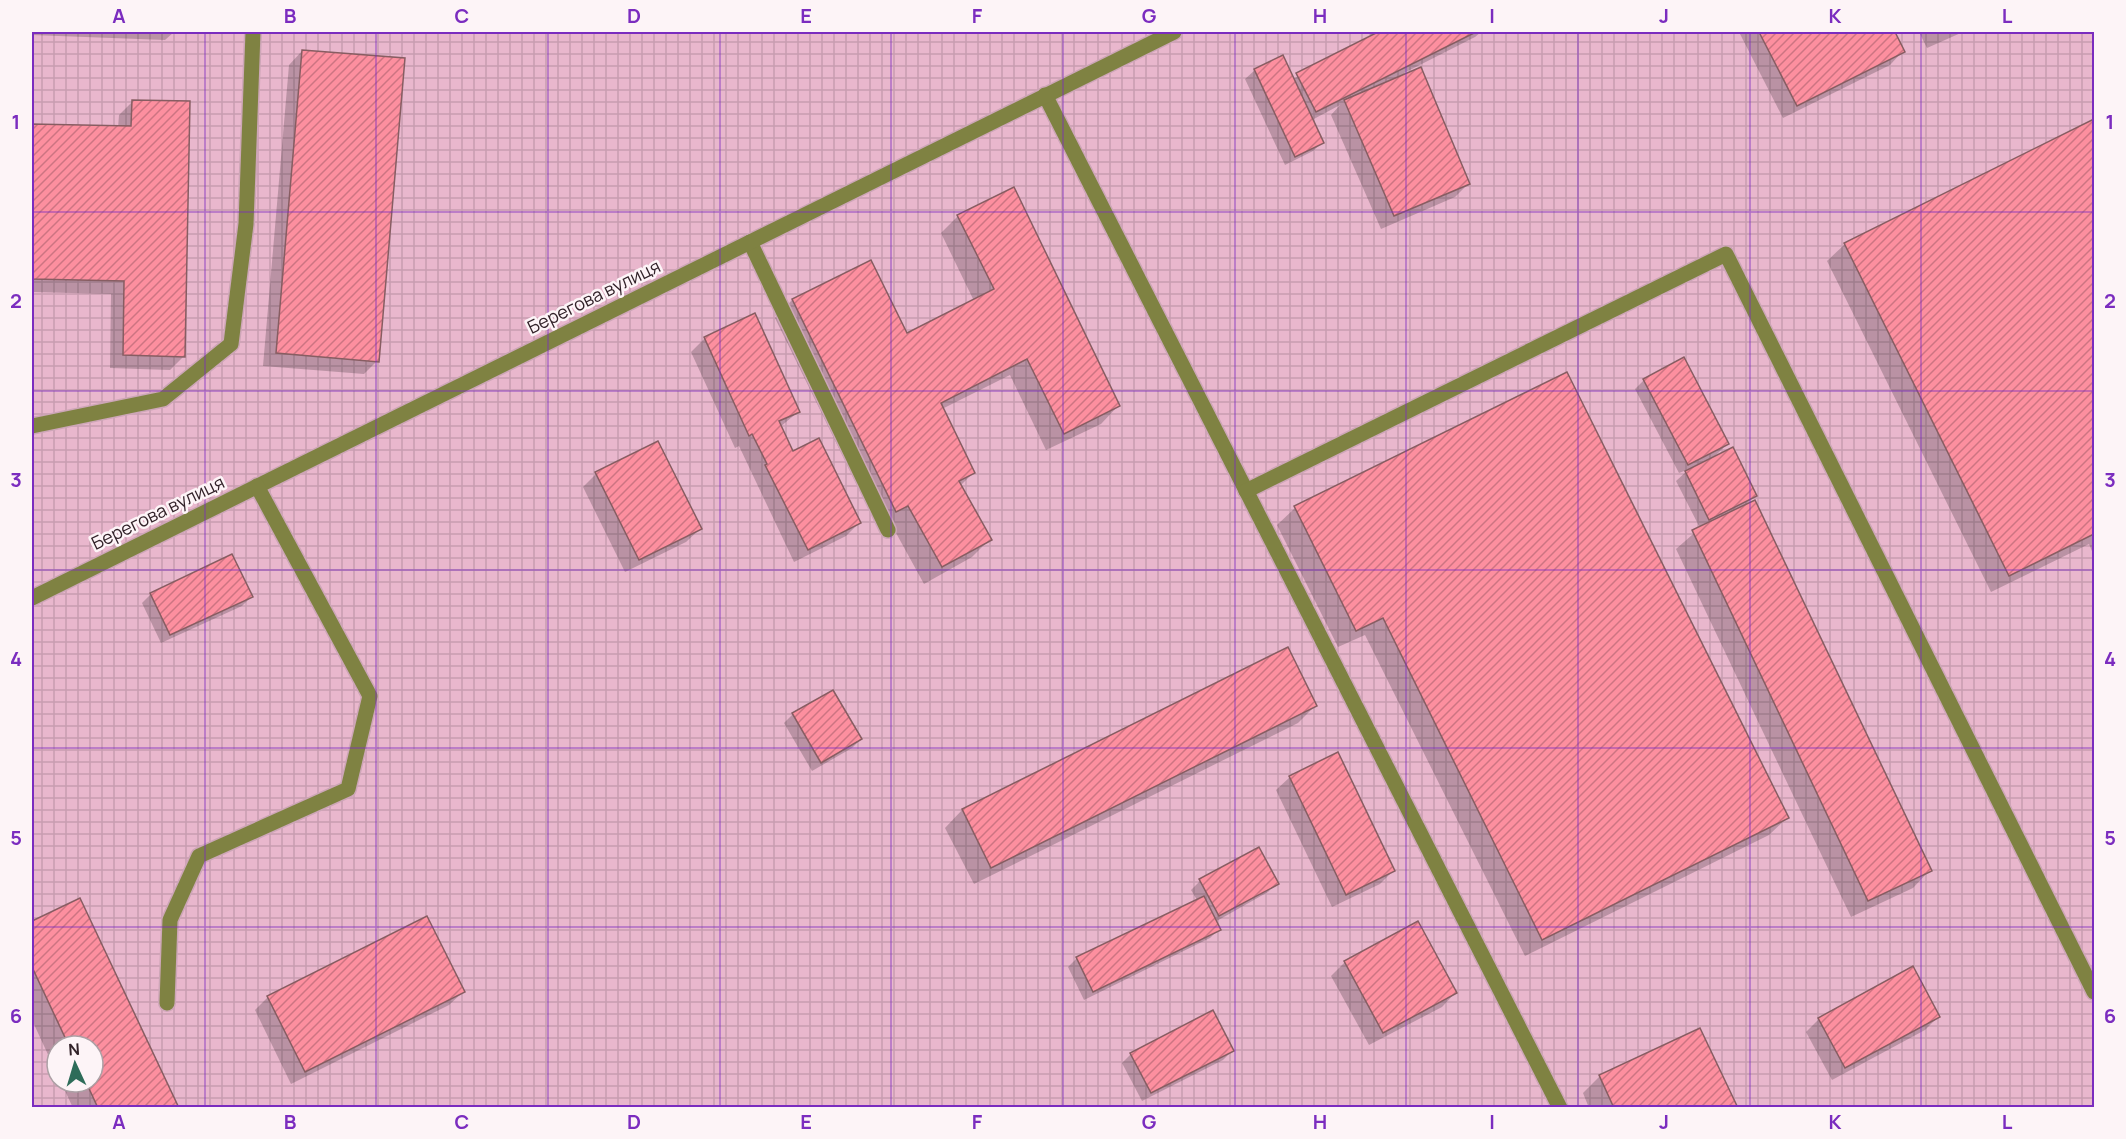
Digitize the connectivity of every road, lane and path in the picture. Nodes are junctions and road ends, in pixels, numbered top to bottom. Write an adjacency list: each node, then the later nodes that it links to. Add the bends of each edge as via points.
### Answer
1 (253, 32): 5 (street, via 246,224 231,344 163,399)
2 (1174, 32): 3 (street, Берегова вулиця)
3 (1045, 95): 4 (street, Берегова вулиця); 7 (street)
4 (750, 242): 6 (street, Берегова вулиця); 8 (street)
5 (32, 426)
6 (257, 486): 9 (street, Берегова вулиця); 11 (street, via 370,696 348,789 200,856 170,920)
7 (1246, 491): 10 (street, via 1726,254); 12 (street)
8 (888, 530)
9 (32, 598)
10 (2094, 992)
11 (167, 1003)
12 (1560, 1107)

